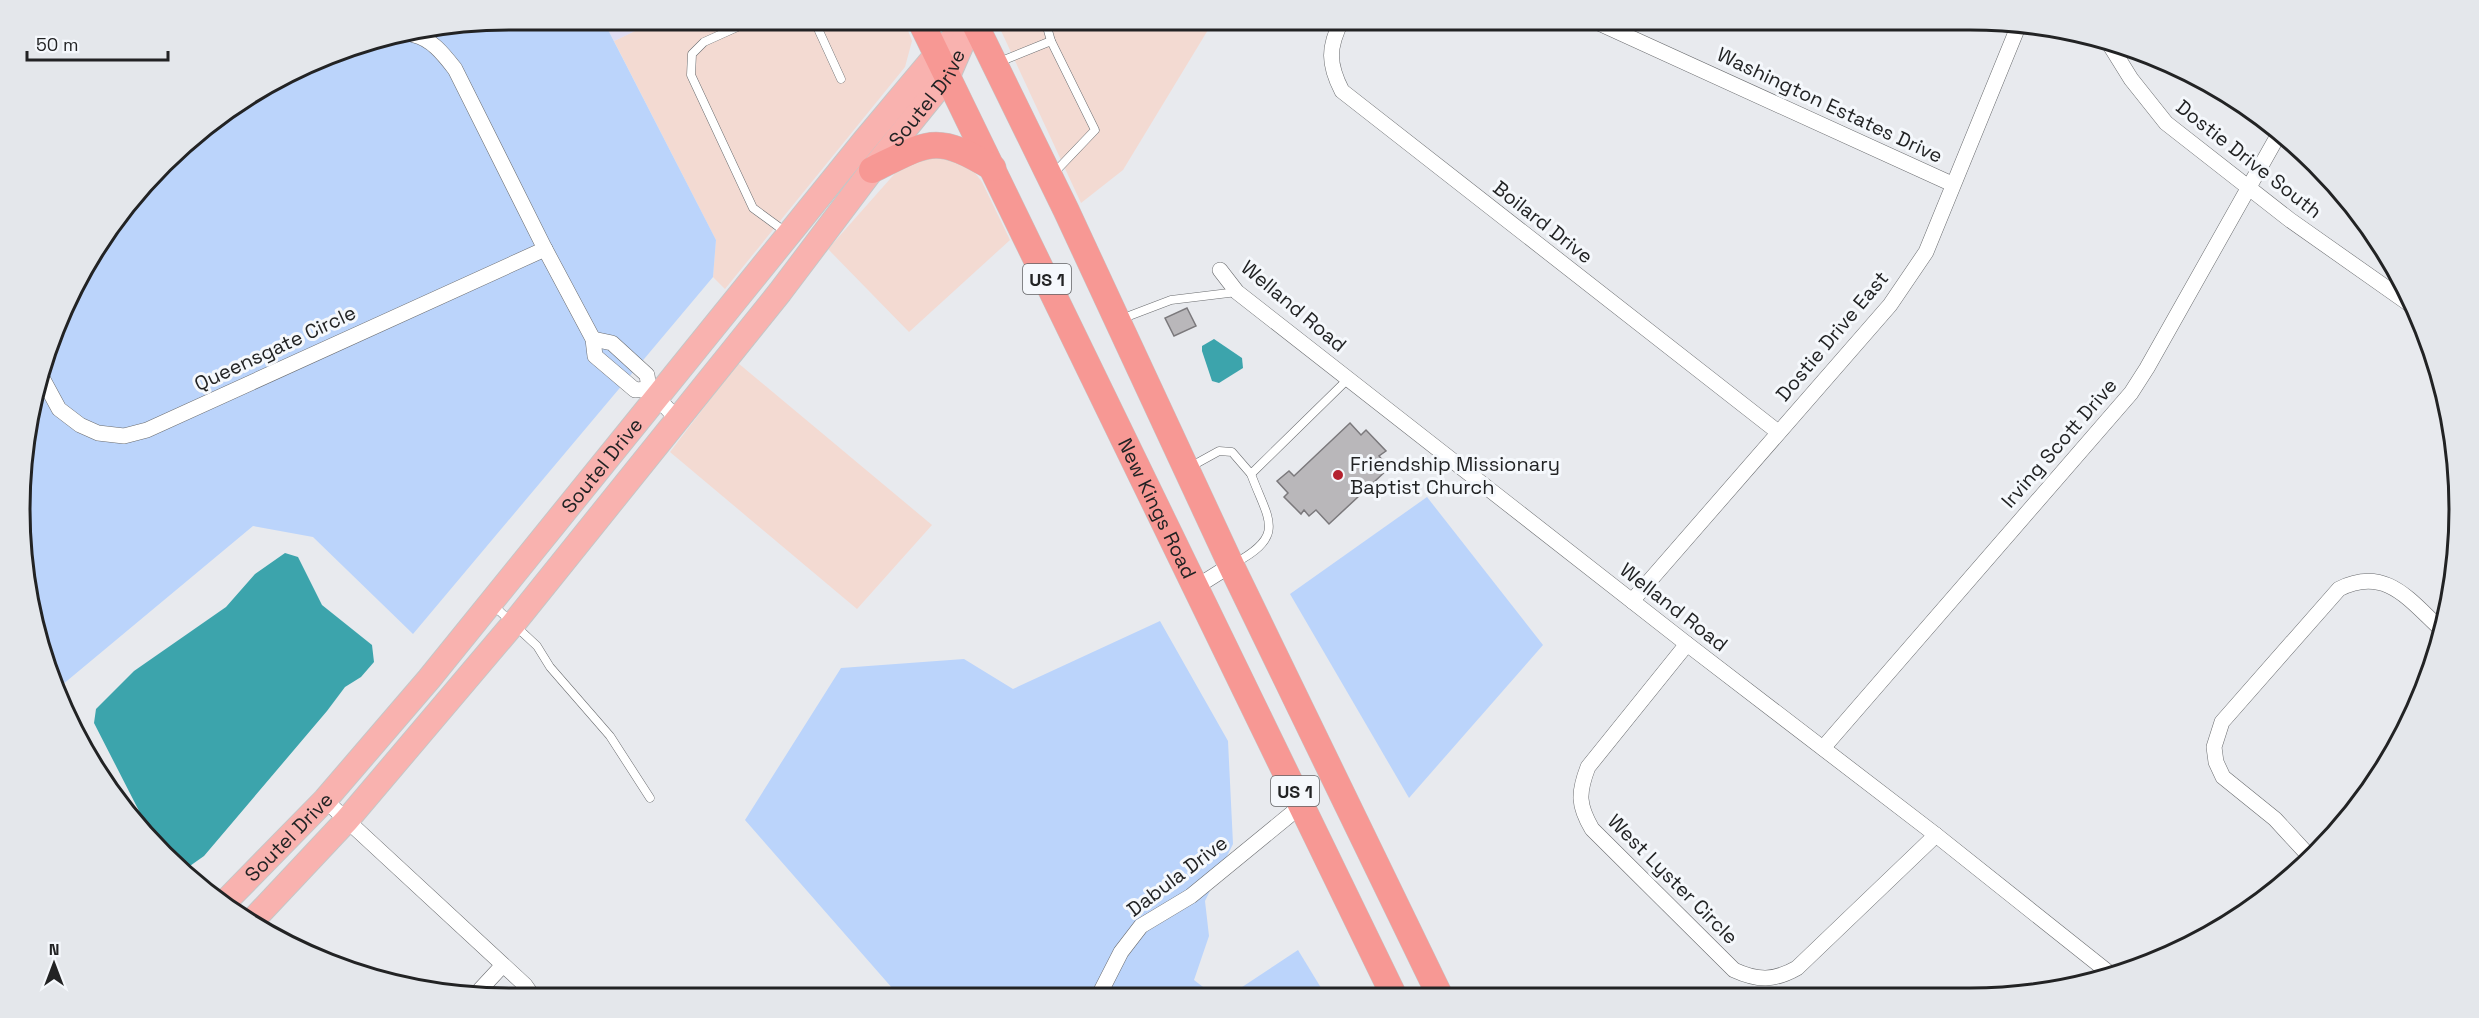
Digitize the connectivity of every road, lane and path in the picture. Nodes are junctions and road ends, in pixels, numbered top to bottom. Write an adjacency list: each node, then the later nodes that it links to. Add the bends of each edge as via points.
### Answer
1 (731, 30): 22 (lane, via 704,42 692,54 691,75 753,207)
2 (818, 30): 15 (lane)
3 (925, 30): 14 (highway, New Kings Road / US 1)
4 (966, 30): 14 (main road, Soutel Drive)
5 (978, 30): 13 (highway, US 1)
6 (1048, 30): 11 (lane)
7 (1337, 30): 32 (street, Boilard Drive, via 1331,48 1332,72 1342,91)
8 (1614, 30): 20 (street, Washington Estates Drive)
9 (2016, 32): 20 (street, Dostie Drive East)
10 (423, 38): 23 (street, via 440,50 455,69)
11 (1051, 41): 13 (lane); 19 (lane, via 1095,130)
12 (2114, 52): 21 (street, Dostie Drive South, via 2166,123)
13 (995, 64): 19 (highway, US 1)
14 (943, 65): 17 (highway, New Kings Road / US 1); 18 (main road, Soutel Drive); 22 (main road, Soutel Drive)
15 (840, 79)
16 (2275, 140): 21 (street, Irving Scott Drive)
17 (993, 168): 18 (highway, via 943,144 922,146); 36 (highway, New Kings Road / US 1)
18 (872, 170): 31 (main road, Soutel Drive)
19 (1050, 177): 27 (highway, US 1)
20 (1952, 184): 32 (street, Dostie Drive East, via 1926,252 1890,305)
21 (2249, 187): 26 (street, Dostie Drive South); 42 (street, Irving Scott Drive, via 2131,393)
22 (789, 234): 30 (main road, Soutel Drive)
23 (545, 249): 29 (street, Queensgate Circle, via 147,430 124,436 98,433 80,425 59,409); 30 (street, via 593,339 595,356 635,390)
24 (1220, 270): 25 (street, Welland Road)
25 (1238, 292): 27 (lane, via 1171,300); 28 (street, Welland Road)
26 (2400, 298)
27 (1117, 320): 33 (highway, US 1)
28 (1348, 379): 34 (lane); 37 (street, Welland Road)
29 (46, 385)
30 (654, 393): 31 (street); 38 (main road, Soutel Drive)
31 (678, 421): 39 (main road, Soutel Drive)
32 (1778, 432): 37 (street, Dostie Drive East)
33 (1186, 469): 34 (lane, via 1219,452 1232,452); 35 (highway, US 1)
34 (1251, 474): 35 (lane, via 1269,524 1267,539 1257,551)
35 (1231, 565): 36 (street); 57 (highway, US 1)
36 (1196, 587): 45 (highway, New Kings Road / US 1)
37 (1632, 601): 41 (street, Welland Road)
38 (490, 602): 39 (lane); 44 (main road, Soutel Drive)
39 (514, 623): 43 (lane, via 610,736); 46 (main road, Soutel Drive)
40 (2435, 624): 48 (street, via 2384,582 2354,582 2339,589 2222,722 2214,747 2223,777 2275,819)
41 (1687, 644): 42 (street, Welland Road); 47 (street, West Lyster Circle, via 1588,767 1580,801 1592,830 1734,970 1763,980 1782,977 1797,968)
42 (1823, 748): 47 (street, Welland Road)
43 (650, 798)
44 (325, 800): 46 (street); 49 (main road, Soutel Drive)
45 (1302, 806): 55 (street, Dabula Drive, via 1191,896 1142,926 1121,952); 56 (highway, New Kings Road / US 1)
46 (347, 820): 50 (main road, Soutel Drive); 51 (street)
47 (1936, 835): 52 (street, Welland Road)
48 (2305, 852)
49 (229, 898)
50 (257, 916)
51 (503, 965): 53 (street); 54 (street)
52 (2104, 969)
53 (482, 987)
54 (527, 988)
55 (1103, 988)
56 (1390, 988)
57 (1436, 988)

